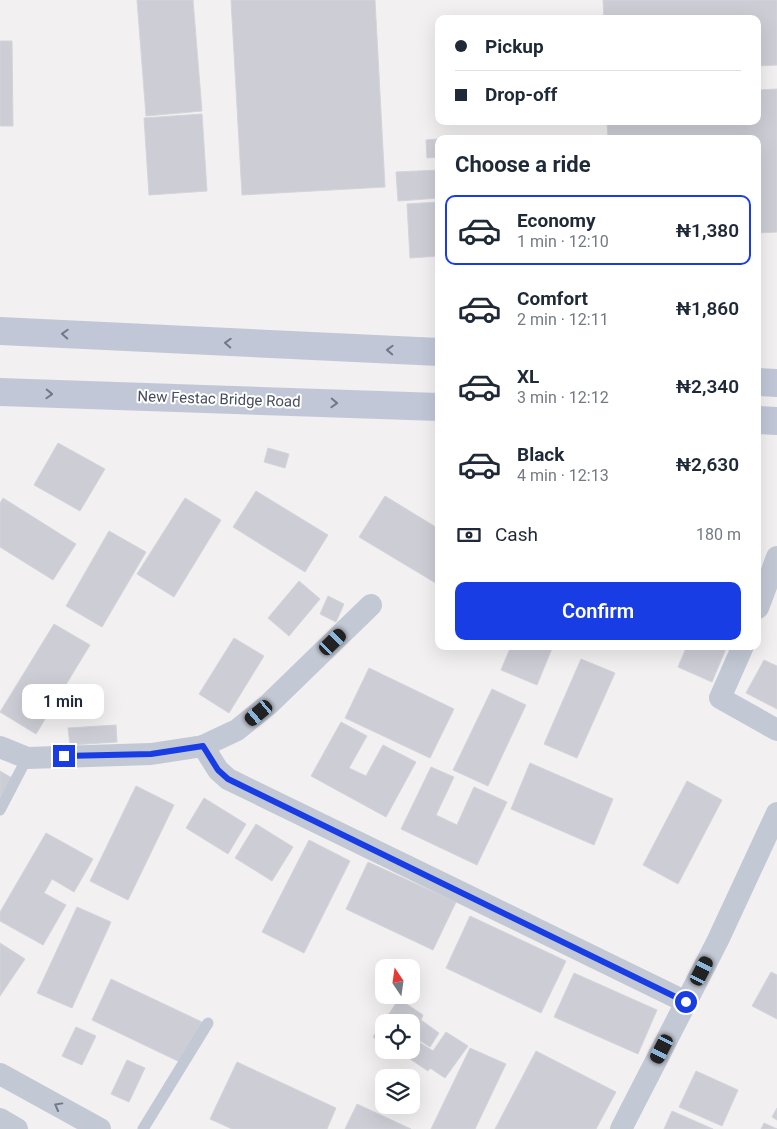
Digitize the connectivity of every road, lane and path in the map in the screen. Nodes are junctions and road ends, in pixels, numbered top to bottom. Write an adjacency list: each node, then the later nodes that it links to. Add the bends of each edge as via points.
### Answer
1 (0, 331): 2 (main road, one-way to 1)
2 (435, 352)
3 (761, 364): 4 (main road)
4 (777, 365)
5 (761, 382): 6 (main road)
6 (777, 383)
7 (0, 392): 10 (main road, New Festac Bridge Road, one-way to 10)
8 (761, 402): 9 (main road)
9 (777, 403)
10 (435, 407)
11 (761, 420): 12 (main road)
12 (777, 421)
13 (777, 557): 14 (street)
14 (761, 600)
15 (371, 605): 18 (street, via 269,704 238,730)
16 (741, 650): 17 (street, via 720,698)
17 (777, 730)
18 (203, 746): 20 (street, via 151,754); 23 (street, via 218,770 228,779)
19 (0, 747): 20 (street)
20 (26, 758): 21 (lane)
21 (0, 810)
22 (777, 813): 23 (street)
23 (686, 1002): 30 (street)
24 (208, 1023): 29 (lane)
25 (0, 1074): 28 (street, one-way to 25)
26 (0, 1119): 27 (street)
27 (17, 1129)
28 (100, 1129)
29 (143, 1129)
30 (621, 1129)

